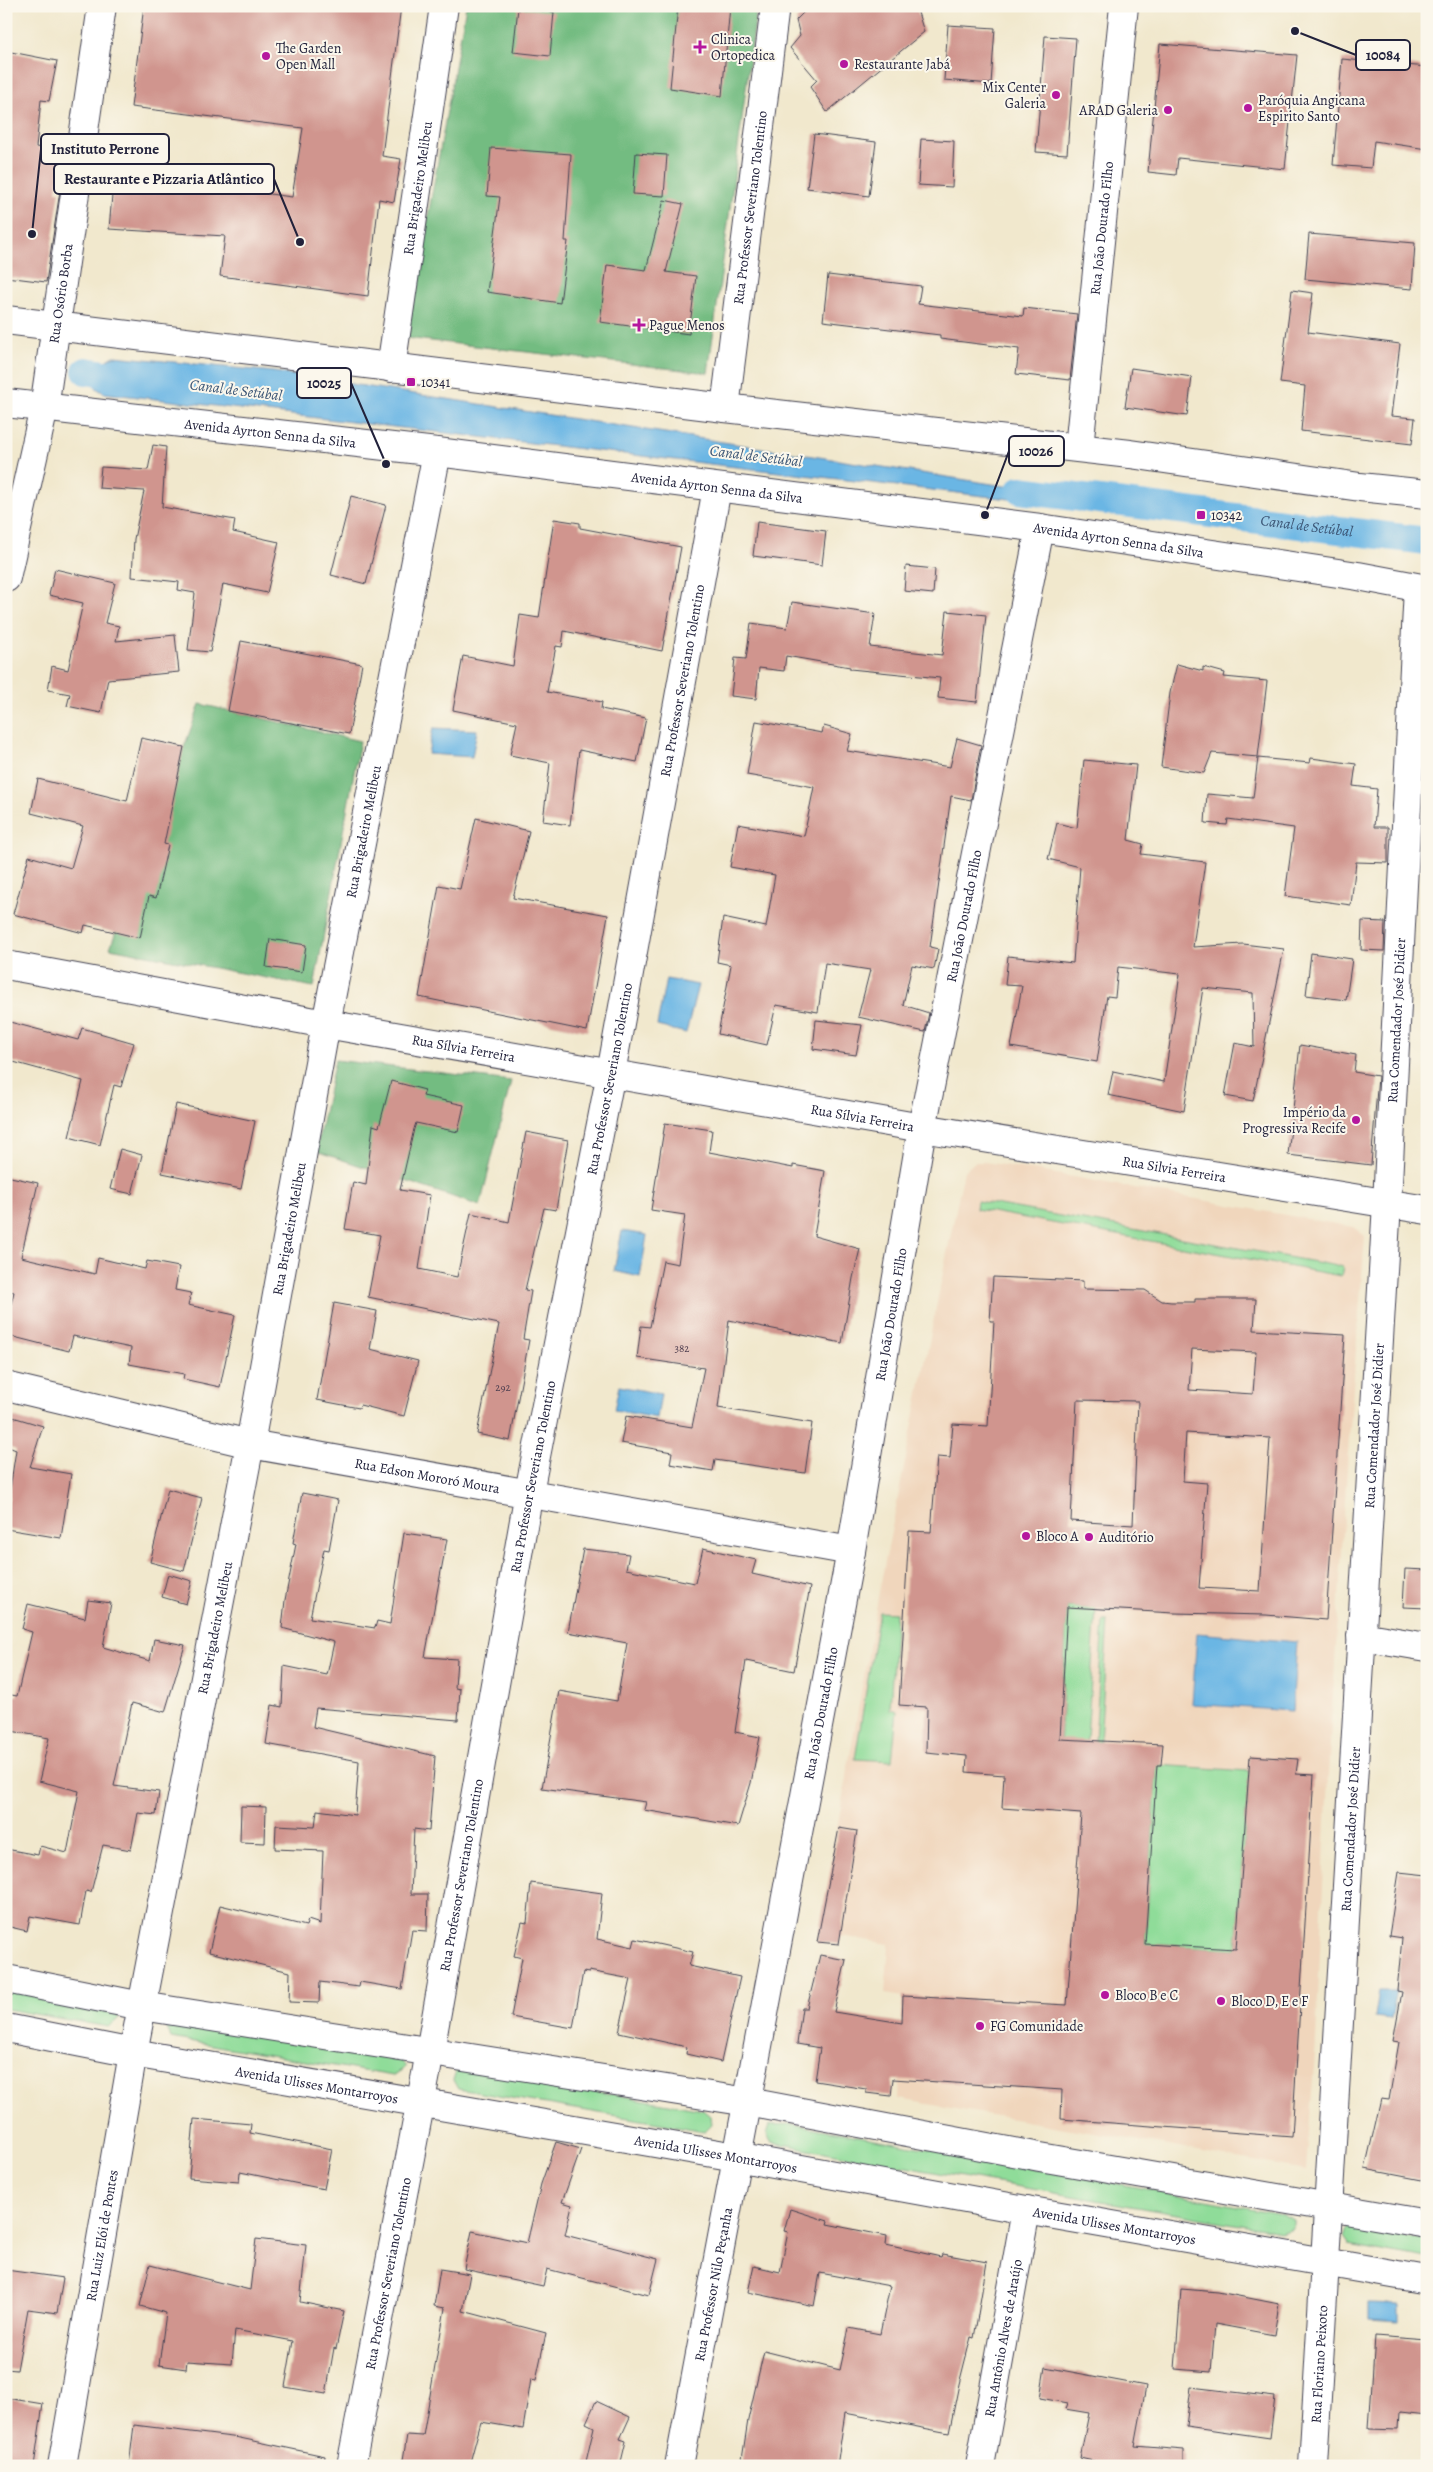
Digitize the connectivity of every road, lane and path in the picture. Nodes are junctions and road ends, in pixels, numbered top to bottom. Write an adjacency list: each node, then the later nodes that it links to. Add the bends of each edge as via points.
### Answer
1 (102, 6): 6 (street, Rua Osório Borba)
2 (444, 6): 7 (street, Rua Brigadeiro Melibeu)
3 (775, 6): 10 (street, Rua Professor Severiano Tolentino)
4 (1124, 6): 11 (street, Rua João Dourado Filho)
5 (6, 320): 6 (street)
6 (57, 326): 7 (street); 9 (street, Rua Osório Borba)
7 (391, 368): 10 (street)
8 (6, 403): 9 (street, Avenida Ayrton Senna da Silva)
9 (44, 408): 12 (street, Avenida Ayrton Senna da Silva); 16 (street, Rua Osório Borba)
10 (725, 408): 11 (street)
11 (1079, 448): 14 (street)
12 (437, 452): 13 (street, Avenida Ayrton Senna da Silva); 19 (street, Rua Brigadeiro Melibeu)
13 (717, 488): 15 (street, Avenida Ayrton Senna da Silva); 20 (street, Rua Professor Severiano Tolentino)
14 (1427, 494)
15 (1040, 528): 17 (street, Avenida Ayrton Senna da Silva, via 1358,576); 21 (street, Rua João Dourado Filho)
16 (6, 578)
17 (1422, 589): 22 (street, Rua Comendador José Didier)
18 (6, 965): 19 (street, Rua Sílvia Ferreira)
19 (326, 1024): 20 (street, Rua Sílvia Ferreira); 25 (street, Rua Brigadeiro Melibeu)
20 (611, 1073): 21 (street, Rua Sílvia Ferreira); 26 (street, Rua Professor Severiano Tolentino)
21 (922, 1128): 22 (street, Rua Silvia Ferreira); 27 (street, Rua João Dourado Filho)
22 (1387, 1203): 23 (street, Rua Silvia Ferreira); 28 (street, Rua Comendador José Didier)
23 (1427, 1210)
24 (6, 1386): 25 (street, Rua Edson Mororó Moura)
25 (250, 1444): 26 (street, Rua Edson Mororó Moura); 31 (street, Rua Brigadeiro Melibeu)
26 (530, 1492): 27 (street, Rua Edson Mororó Moura); 33 (street, Rua Professor Severiano Tolentino)
27 (851, 1551): 35 (street, Rua João Dourado Filho)
28 (1361, 1636): 29 (street); 38 (street, Rua Comendador José Didier)
29 (1427, 1647)
30 (6, 1979): 31 (street)
31 (142, 2006): 33 (street); 34 (street, Rua Luiz Elói de Pontes)
32 (6, 2028): 34 (street, Avenida Ulisses Montarroyos)
33 (430, 2052): 35 (street); 36 (street, Rua Professor Severiano Tolentino)
34 (133, 2054): 36 (street, Avenida Ulisses Montarroyos); 43 (street, Rua Luiz Elói de Pontes)
35 (748, 2102): 37 (street, Rua Professor Nilo Peçanha); 38 (street)
36 (420, 2103): 37 (street, Avenida Ulisses Montarroyos); 44 (street, Rua Professor Severiano Tolentino)
37 (736, 2157): 39 (street, Avenida Ulisses Montarroyos); 45 (street, Rua Professor Nilo Peçanha)
38 (1328, 2205): 40 (street); 41 (street, Rua Comendador José Didier)
39 (1026, 2210): 41 (street, Avenida Ulisses Montarroyos); 46 (street, Rua Antônio Alves de Araújo)
40 (1427, 2224)
41 (1324, 2261): 42 (street, Avenida Ulisses Montarroyos); 47 (street, Rua Floriano Peixoto)
42 (1427, 2280)
43 (62, 2466)
44 (351, 2466)
45 (679, 2466)
46 (980, 2466)
47 (1313, 2466)

